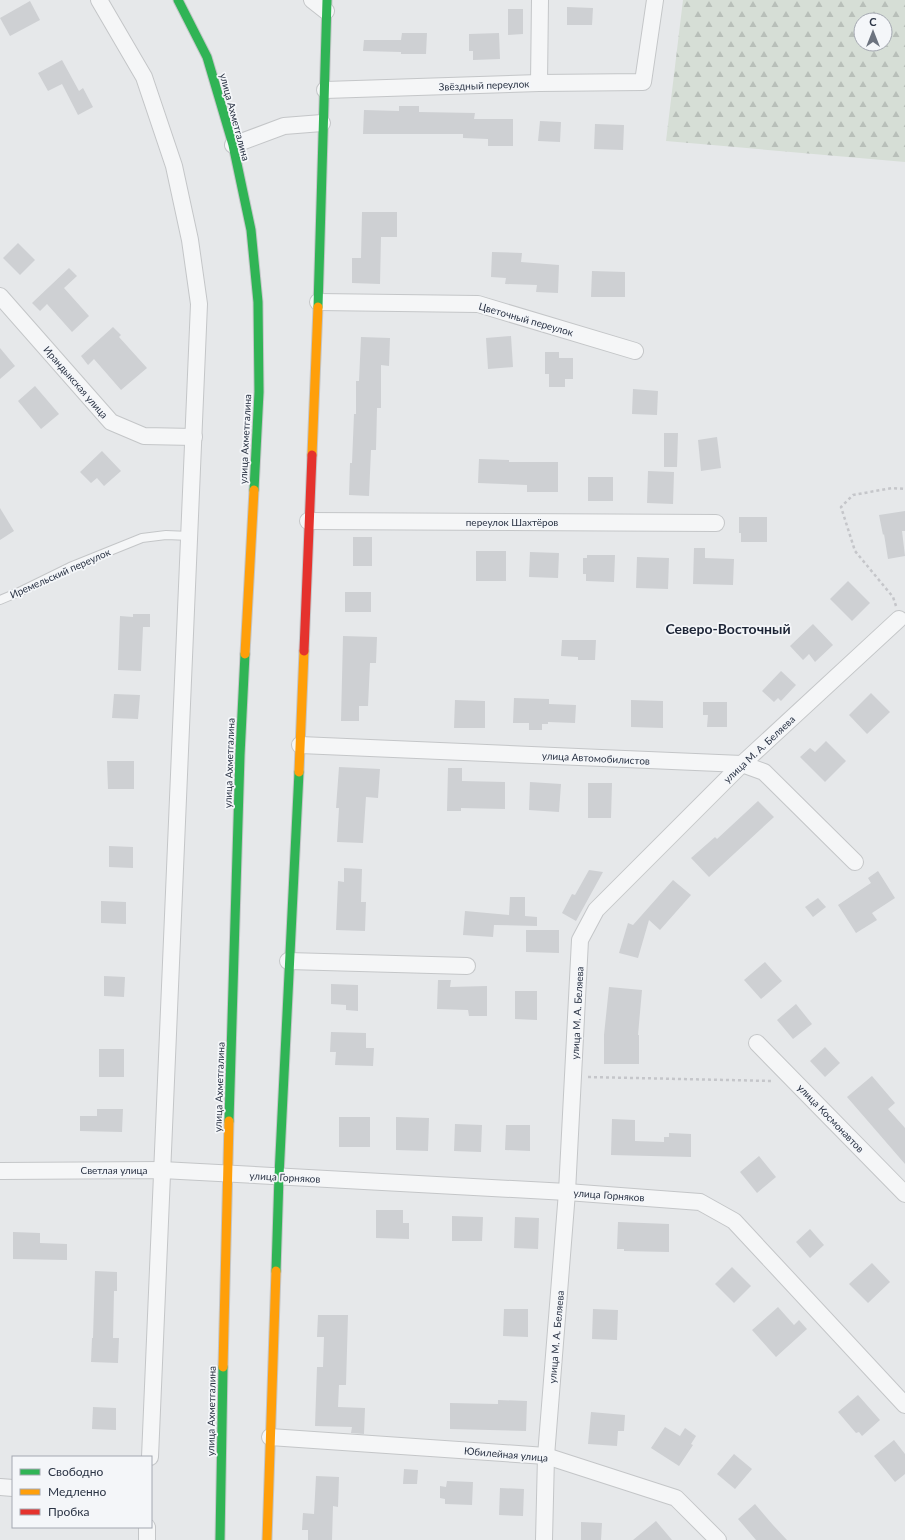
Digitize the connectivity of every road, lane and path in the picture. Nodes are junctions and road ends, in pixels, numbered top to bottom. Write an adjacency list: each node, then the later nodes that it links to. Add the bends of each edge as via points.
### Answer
1 (99, 0): 14 (street, via 144,77 174,166 190,240 199,304)
2 (178, 0): 10 (main road, улица Ахметгалина, via 207,57)
3 (312, 0): 6 (street)
4 (540, 0): 7 (street)
5 (655, 0): 7 (street, Звёздный переулок, via 643,82)
6 (326, 6): 8 (main road)
7 (539, 83): 8 (street, Звёздный переулок)
8 (325, 90): 9 (main road)
9 (322, 123): 10 (street, via 284,126); 12 (main road)
10 (233, 145): 31 (main road, улица Ахметгалина, via 251,230 258,302 259,392 240,755)
11 (0, 296): 14 (street, Ирандыкская улица, via 111,422 144,436)
12 (318, 302): 13 (street, Цветочный переулок, via 478,304); 16 (main road)
13 (635, 351)
14 (194, 437): 18 (street)
15 (905, 489): 20 (path, via 892,488 853,495 840,507 855,551 893,597)
16 (308, 521): 17 (street, переулок Шахтёров); 21 (main road)
17 (716, 522)
18 (190, 536): 19 (lane, Иремельский переулок, via 142,538 70,567); 29 (street)
19 (0, 600)
20 (899, 619): 22 (street, улица М. А. Беляева)
21 (300, 745): 22 (street, улица Автомобилистов); 24 (main road)
22 (742, 764): 23 (street, улица Автомобилистов, via 764,772); 27 (street, улица М. А. Беляева, via 596,910 580,940)
23 (855, 862)
24 (288, 961): 25 (street); 32 (main road)
25 (467, 966)
26 (757, 1043): 28 (street, улица Космонавтов)
27 (573, 1077): 28 (path); 33 (street, улица М. А. Беляева)
28 (794, 1081): 34 (street, улица Космонавтов)
29 (162, 1170): 30 (street, Светлая улица); 31 (street, Светлая улица); 37 (street)
30 (0, 1171)
31 (227, 1174): 32 (street, улица Горняков); 43 (main road, улица Ахметгалина)
32 (279, 1176): 33 (street, улица Горняков); 36 (main road)
33 (567, 1192): 35 (street, улица Горняков, via 700,1202 734,1221); 38 (street, улица М. А. Беляева)
34 (905, 1194)
35 (905, 1405)
36 (270, 1437): 38 (street, Юбилейная улица); 44 (main road)
37 (150, 1456)
38 (546, 1456): 45 (street, улица М. А. Беляева); 46 (street, Юбилейная улица, via 676,1498)
39 (0, 1488): 40 (street)
40 (12, 1488)
41 (148, 1528): 42 (street)
42 (147, 1540)
43 (220, 1540)
44 (267, 1540)
45 (544, 1540)
46 (718, 1540)

